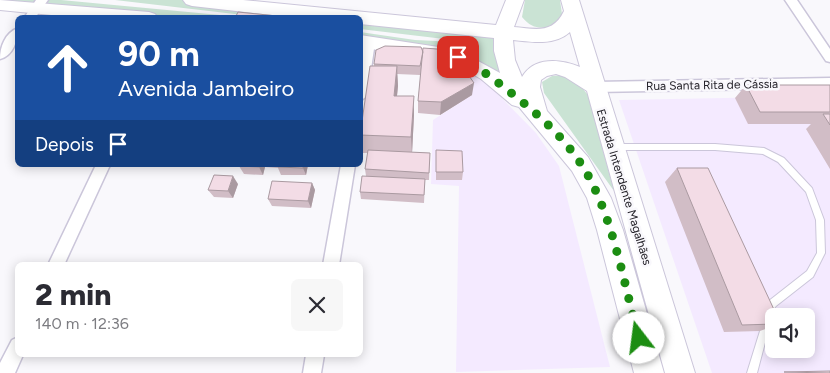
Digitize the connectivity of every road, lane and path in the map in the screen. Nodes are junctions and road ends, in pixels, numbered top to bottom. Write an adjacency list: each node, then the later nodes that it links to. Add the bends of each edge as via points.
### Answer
1 (192, 0): 8 (main road)
2 (515, 0): 10 (main road, Estrada Intendente Magalhães, via 507,16)
3 (791, 0): 14 (street)
4 (0, 4): 6 (main road)
5 (572, 6): 10 (main road, via 565,28 556,33 539,36); 17 (main road, Estrada Intendente Magalhães)
6 (36, 8): 7 (main road)
7 (115, 15)
8 (328, 15)
9 (363, 18): 10 (main road)
10 (504, 34): 18 (main road, Estrada Intendente Magalhães, via 508,68 516,85)
11 (15, 36): 13 (street)
12 (365, 42): 15 (street); 18 (main road, via 458,57 488,74)
13 (0, 55)
14 (830, 58)
15 (363, 64)
16 (830, 83): 17 (street, Rua Santa Rita de Cássia)
17 (595, 88): 18 (main road, via 571,71 559,67 538,70 530,87); 19 (main road, Estrada Intendente Magalhães)
18 (542, 118): 28 (main road, Estrada Intendente Magalhães, via 570,148 590,178 606,215)
19 (612, 147): 29 (main road, Estrada Intendente Magalhães); 30 (lane, via 715,147 764,151 781,160 809,190 820,220 821,253 810,274 773,303 765,314 764,331)
20 (102, 167): 22 (street)
21 (348, 167): 23 (street)
22 (57, 262)
23 (332, 262)
24 (15, 352): 26 (street)
25 (315, 357): 27 (street)
26 (5, 373)
27 (312, 373)
28 (648, 373)
29 (680, 373)
30 (752, 373)

